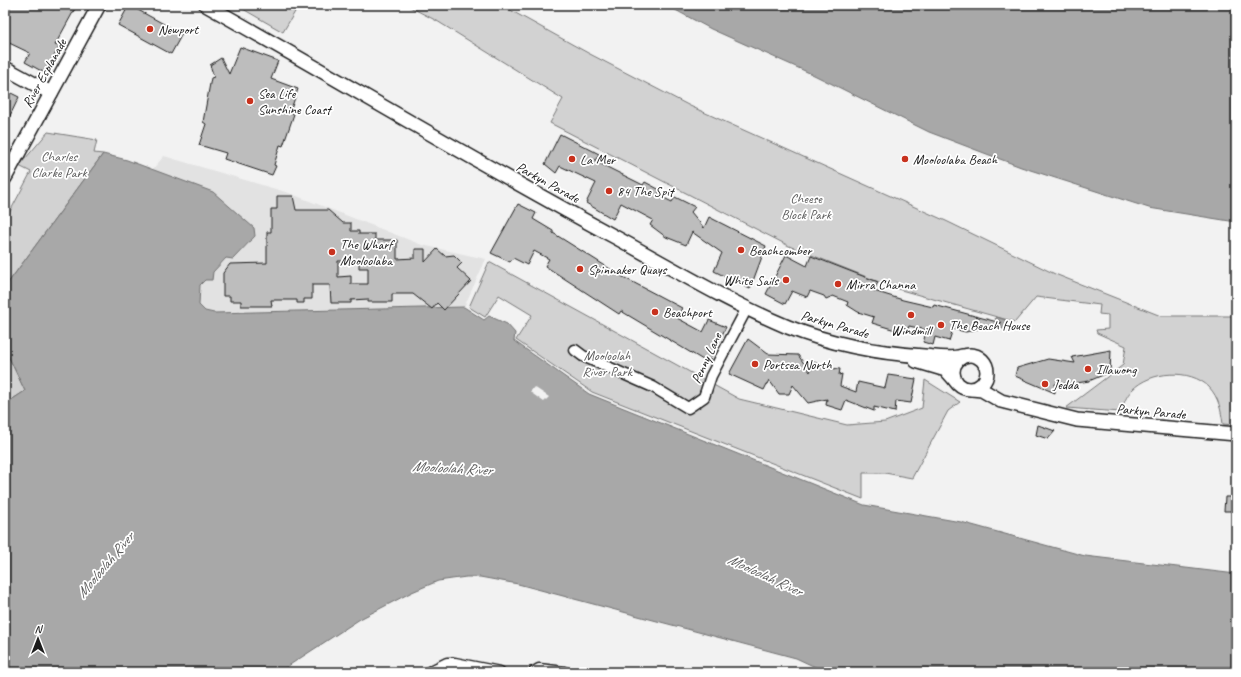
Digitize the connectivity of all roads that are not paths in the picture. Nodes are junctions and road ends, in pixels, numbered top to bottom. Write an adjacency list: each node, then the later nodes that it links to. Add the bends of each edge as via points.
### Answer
1 (99, 5): 4 (street, River Esplanade)
2 (206, 5): 6 (street, Parkyn Parade, via 526,189)
3 (5, 68): 4 (street)
4 (51, 93): 5 (street, River Esplanade)
5 (5, 178)
6 (747, 308): 7 (street, Penny Lane, via 711,376 704,397 688,408 653,387); 8 (street, Parkyn Parade, via 788,327 830,341)
7 (575, 350)
8 (890, 354): 9 (street, Parkyn Parade, via 953,358); 11 (street, Parkyn Parade, via 941,368 948,371)
9 (962, 356): 10 (street, via 972,354 980,358 986,364); 11 (street, via 953,366)
10 (987, 374): 12 (street, via 982,384); 13 (street, Parkyn Parade, via 996,391)
11 (954, 379): 12 (street, via 963,388)
12 (972, 389): 13 (street, Parkyn Parade, via 982,390 998,400)
13 (1018, 405): 14 (street, Parkyn Parade, via 1077,420)
14 (1236, 434)
15 (429, 672): 16 (street, via 447,663)
16 (500, 672)
17 (534, 672): 18 (street, via 539,669)
18 (564, 672)

